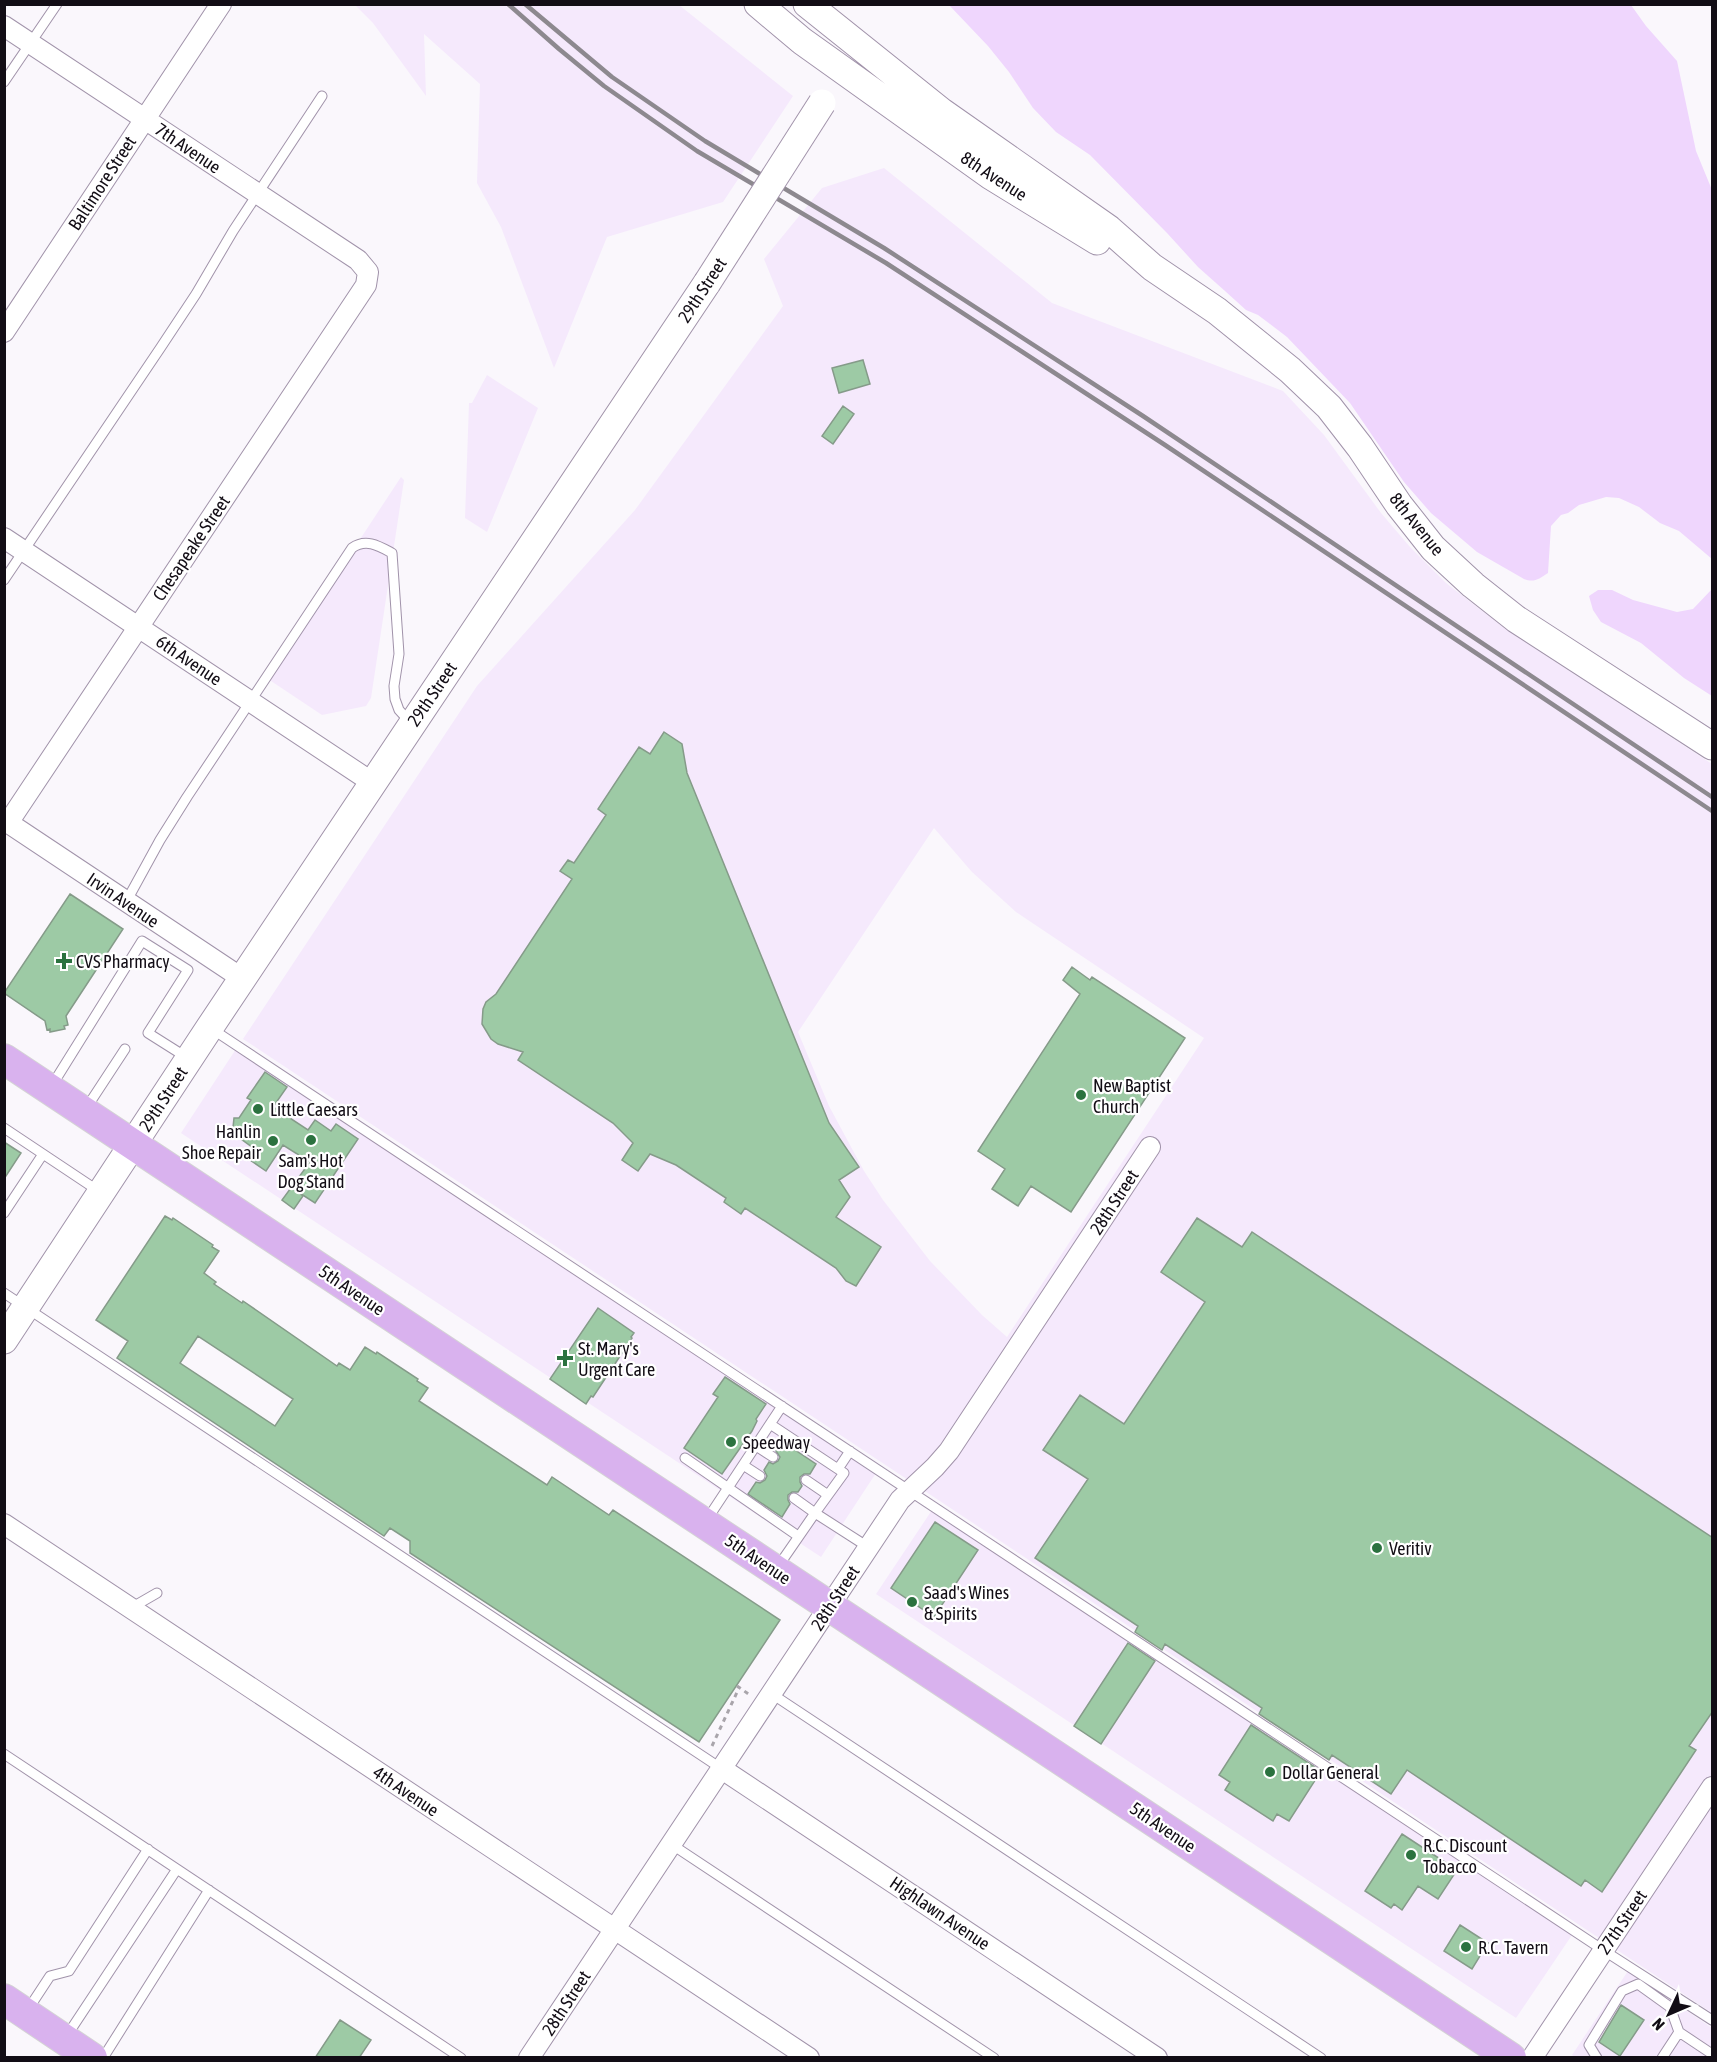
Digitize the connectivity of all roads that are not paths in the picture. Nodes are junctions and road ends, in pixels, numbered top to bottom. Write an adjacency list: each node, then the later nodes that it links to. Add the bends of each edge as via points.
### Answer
1 (57, 4): 6 (lane)
2 (221, 4): 11 (street, Baltimore Street)
3 (758, 4): 8 (main road, 8th Avenue)
4 (807, 4): 7 (main road, 8th Avenue)
5 (4, 26): 6 (street, 7th Avenue)
6 (31, 44): 9 (lane); 11 (street, 7th Avenue)
7 (860, 48): 8 (main road, 29th Street); 13 (main road, 8th Avenue, via 942,112 1109,229)
8 (844, 71): 13 (main road, 8th Avenue, via 992,176 1099,243); 21 (main road, 29th Street, bridge)
9 (4, 82)
10 (322, 96): 12 (lane)
11 (144, 118): 12 (street, 7th Avenue); 15 (street, Baltimore Street)
12 (257, 194): 14 (street, 7th Avenue, via 358,260); 17 (lane, via 184,312)
13 (1152, 267): 22 (main road, 8th Avenue, via 1217,311 1321,400 1433,548 1473,585 1516,619)
14 (368, 272): 19 (street, Chesapeake Street, via 366,285)
15 (4, 332)
16 (4, 538): 17 (street, 6th Avenue)
17 (24, 551): 18 (lane); 19 (street, 6th Avenue)
18 (4, 580)
19 (139, 627): 20 (street, 6th Avenue); 24 (street, Chesapeake Street)
20 (250, 700): 21 (lane, via 352,548 366,543 392,553 399,654 395,699); 23 (street, 6th Avenue); 25 (lane, via 160,840)
21 (412, 724): 23 (main road, 29th Street)
22 (1713, 746)
23 (373, 783): 27 (main road, 29th Street)
24 (6, 822): 25 (street, Irvin Avenue)
25 (126, 902): 26 (street, Irvin Avenue)
26 (171, 945): 27 (street, Irvin Avenue); 31 (lane, via 188,970 148,1033); 32 (lane, via 142,941)
27 (243, 979): 28 (main road, 29th Street)
28 (210, 1027): 31 (main road, 29th Street); 42 (lane)
29 (125, 1049): 33 (lane)
30 (4, 1059): 32 (main road, 5th Avenue)
31 (189, 1059): 35 (main road, 29th Street)
32 (50, 1089): 33 (main road, 5th Avenue)
33 (84, 1112): 35 (main road, 5th Avenue)
34 (4, 1128): 37 (lane)
35 (133, 1145): 38 (main road, 29th Street); 57 (main road, 5th Avenue)
36 (1150, 1147): 53 (street, 28th Street, via 949,1451)
37 (43, 1154): 38 (lane); 39 (lane)
38 (102, 1193): 40 (main road, 29th Street)
39 (4, 1213)
40 (15, 1301): 41 (main road, 29th Street); 67 (lane)
41 (4, 1340)
42 (782, 1406): 43 (lane); 45 (lane)
43 (770, 1424): 44 (lane); 49 (lane)
44 (756, 1446): 46 (lane); 48 (lane)
45 (850, 1451): 49 (lane); 53 (lane)
46 (772, 1457)
47 (685, 1458): 52 (lane)
48 (743, 1465): 50 (lane); 52 (lane)
49 (838, 1469): 54 (lane, via 844,1473)
50 (760, 1476)
51 (806, 1480): 54 (lane)
52 (728, 1487): 57 (lane); 59 (lane)
53 (910, 1490): 60 (street, 28th Street); 74 (lane)
54 (828, 1495): 56 (lane)
55 (794, 1498): 56 (lane)
56 (815, 1513): 59 (lane); 60 (lane)
57 (705, 1523): 61 (main road, 5th Avenue)
58 (4, 1524): 64 (street, 4th Avenue)
59 (798, 1536): 61 (lane)
60 (868, 1547): 63 (street, 28th Street)
61 (776, 1570): 63 (main road, 5th Avenue)
62 (157, 1593): 64 (lane)
63 (830, 1606): 65 (street, 28th Street); 88 (main road, 5th Avenue)
64 (131, 1608): 73 (street, 4th Avenue)
65 (772, 1694): 67 (street, 28th Street); 87 (lane)
66 (4, 1754): 70 (lane)
67 (722, 1769): 69 (street, 28th Street); 86 (street, Highlawn Avenue)
68 (1713, 1787): 74 (street, 27th Street)
69 (671, 1844): 73 (street, 28th Street); 85 (lane)
70 (148, 1849): 71 (lane); 75 (lane, via 69,1971 50,1976)
71 (177, 1869): 72 (lane); 78 (lane)
72 (209, 1890): 81 (lane); 82 (lane)
73 (614, 1929): 83 (street, 28th Street); 84 (street, 4th Avenue)
74 (1603, 1950): 76 (lane); 89 (street, 27th Street)
75 (15, 2006): 78 (main road)
76 (1713, 2020)
77 (1679, 2032): 79 (lane); 90 (lane, via 1670,2007 1638,1984 1622,1991 1588,2045); 91 (lane)
78 (64, 2039): 80 (main road)
79 (1713, 2054)
80 (92, 2058)
81 (102, 2058)
82 (461, 2058)
83 (529, 2058)
84 (809, 2058)
85 (994, 2058)
86 (1157, 2058)
87 (1321, 2058)
88 (1512, 2058)
89 (1532, 2058)
90 (1597, 2058)
91 (1662, 2058)

